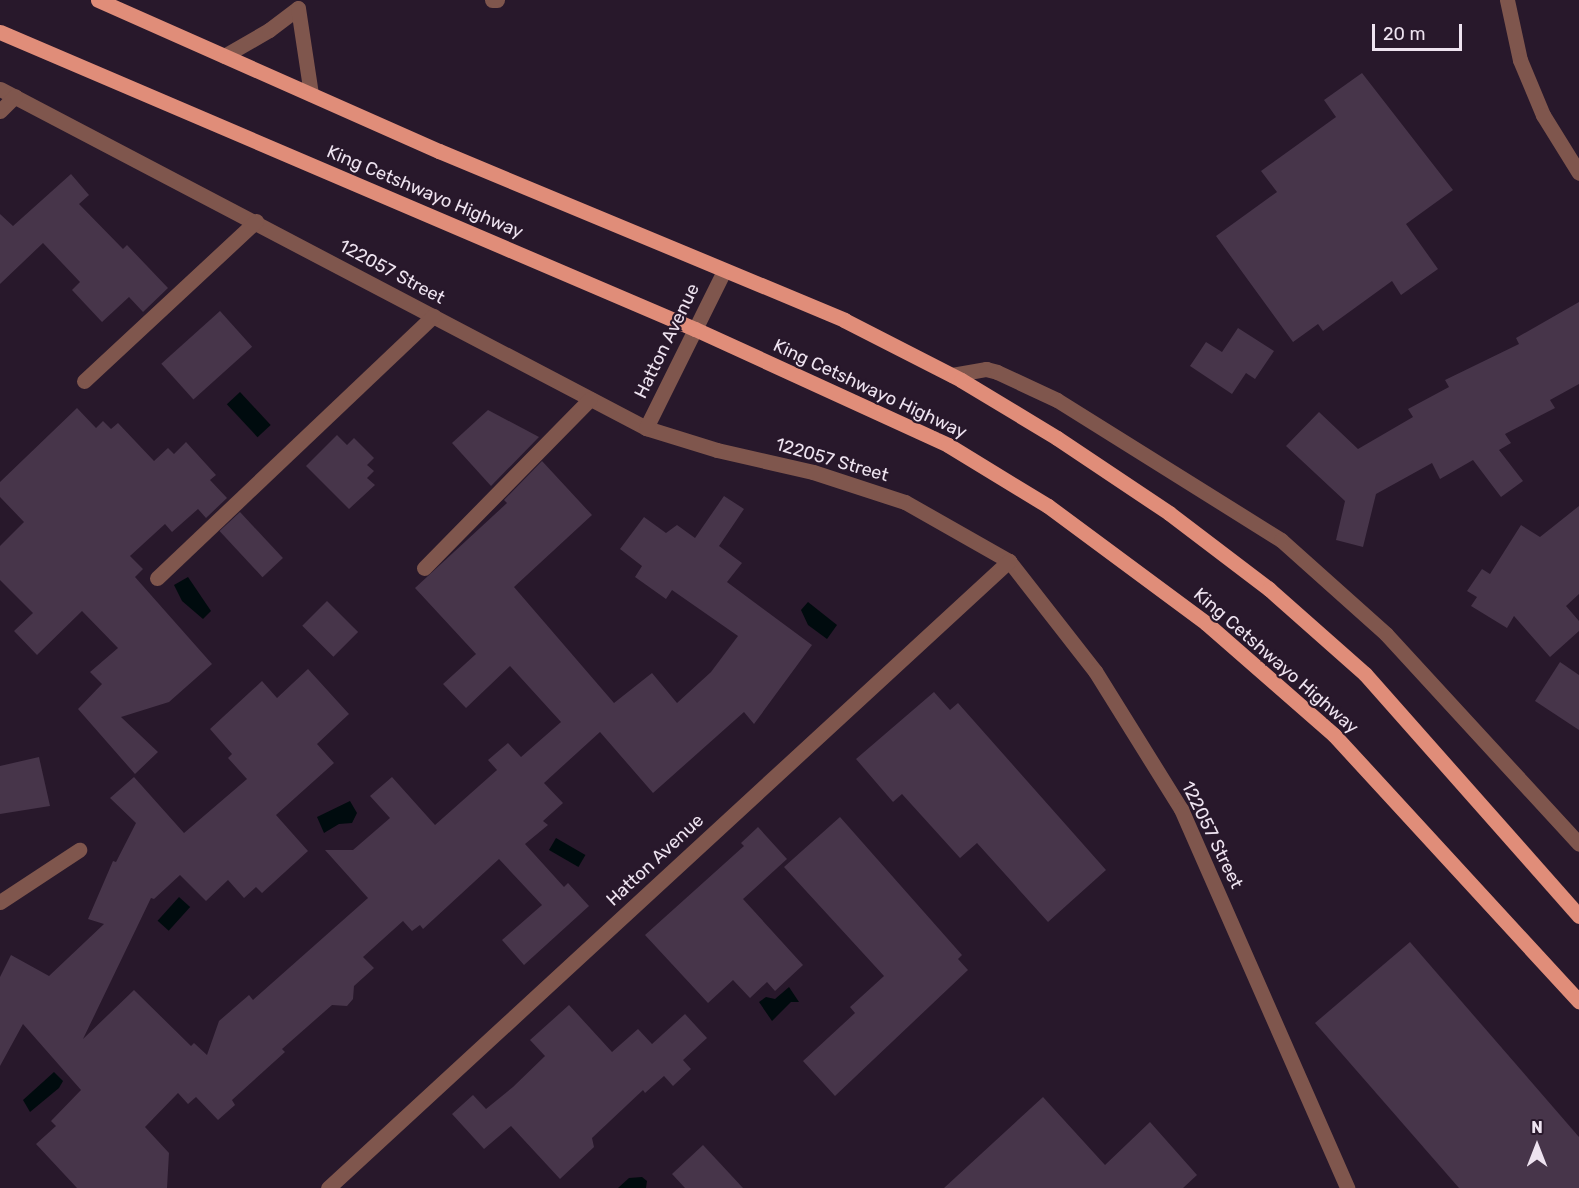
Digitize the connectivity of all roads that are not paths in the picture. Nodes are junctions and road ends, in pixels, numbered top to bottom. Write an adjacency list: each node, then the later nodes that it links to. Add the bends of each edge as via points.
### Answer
1 (98, 0): 7 (main road)
2 (492, 0): 3 (street)
3 (497, 0)
4 (1508, 0): 12 (street, via 1520,60 1543,116)
5 (299, 4): 7 (street, via 269,30); 9 (street)
6 (0, 32): 16 (main road, King Cetshwayo Highway)
7 (224, 56): 9 (main road)
8 (0, 88): 10 (street, 122057 Street)
9 (311, 94): 14 (main road)
10 (15, 96): 11 (street); 13 (street, 122057 Street)
11 (0, 111)
12 (1579, 173)
13 (256, 221): 15 (street, 122057 Street); 18 (street)
14 (724, 271): 16 (street, Hatton Avenue); 17 (main road, via 844,320)
15 (433, 316): 19 (street, 122057 Street); 23 (street)
16 (695, 329): 20 (street, Hatton Avenue); 28 (main road, King Cetshwayo Highway, via 948,445 1048,506 1128,562 1206,623 1334,735)
17 (952, 375): 24 (street, via 986,369 1057,400 1281,540 1386,634); 27 (main road, via 1057,438 1169,513 1269,589 1365,674)
18 (84, 381)
19 (590, 399): 20 (street, 122057 Street); 22 (street)
20 (646, 428): 21 (street, 122057 Street, via 717,450 813,472 905,502)
21 (1009, 561): 29 (street, Hatton Avenue); 30 (street, 122057 Street, via 1095,671 1181,809)
22 (424, 568)
23 (157, 578)
24 (1579, 844)
25 (79, 850): 26 (street)
26 (0, 902)
27 (1579, 916)
28 (1579, 1001)
29 (328, 1188)
30 (1347, 1188)

